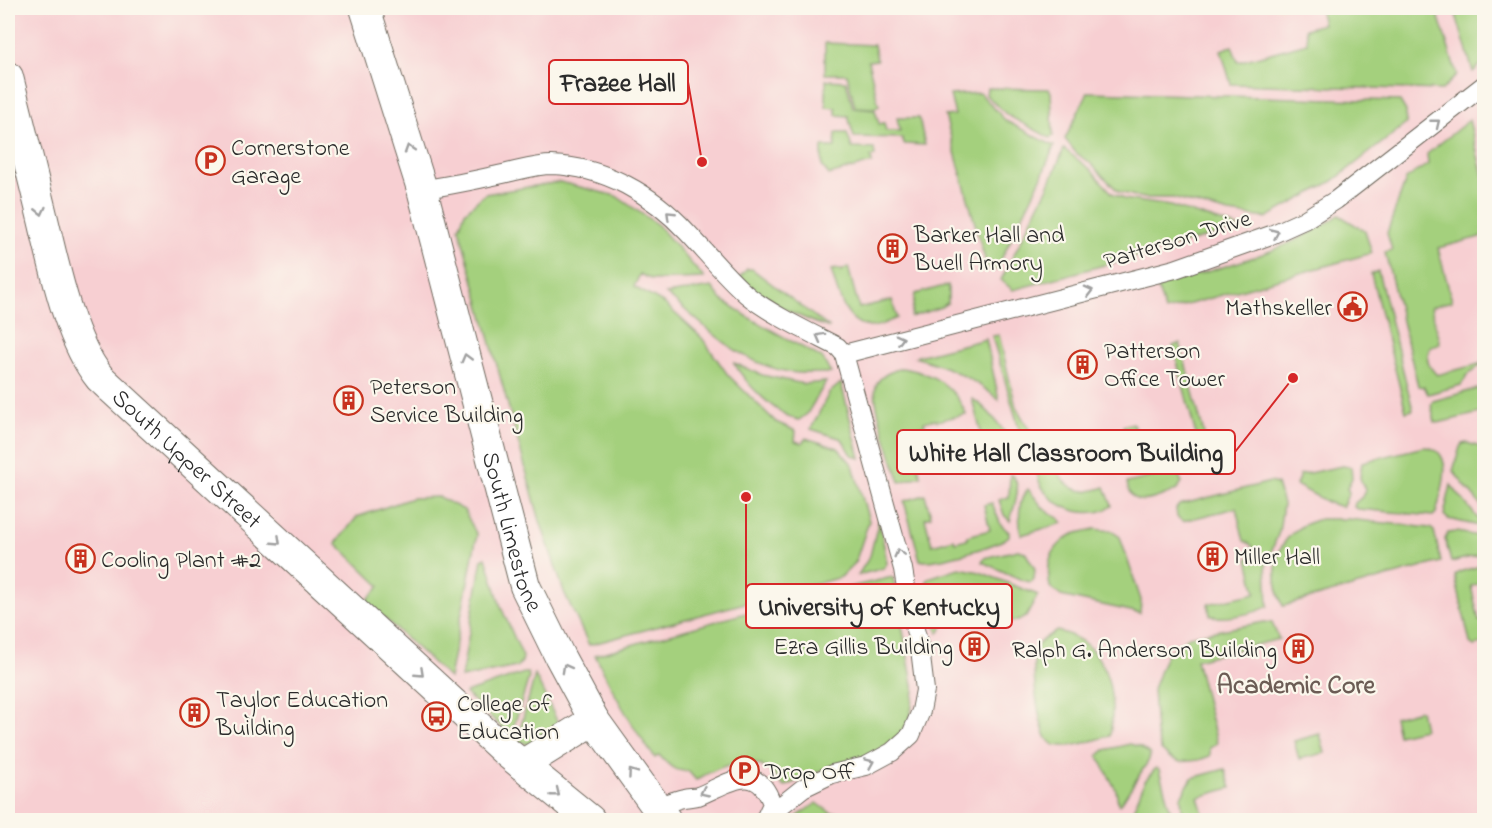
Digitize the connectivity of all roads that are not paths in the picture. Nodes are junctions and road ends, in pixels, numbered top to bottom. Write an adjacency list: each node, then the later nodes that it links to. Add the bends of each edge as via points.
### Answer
1 (365, 8): 4 (main road, South Limestone, one-way to 1)
2 (8, 77): 7 (main road, South Upper Street, one-way to 7, via 54,265 75,333 90,366)
3 (1485, 85): 5 (street, Patterson Drive, one-way to 3, via 1175,269 1271,235 1336,201)
4 (422, 189): 5 (street, one-way to 4, via 749,296 662,208 643,193 614,179 581,167 549,165); 6 (main road, South Limestone, one-way to 4, via 525,586)
5 (844, 354): 10 (street, one-way to 5, via 803,788 892,753 911,735 925,690 903,569)
6 (594, 720): 7 (main road); 8 (main road, South Limestone, one-way to 6)
7 (522, 765): 9 (main road, South Upper Street, one-way to 9)
8 (661, 814): 10 (street, one-way to 8, via 772,804 769,794 752,779 738,778)
9 (590, 820)
10 (764, 820)

